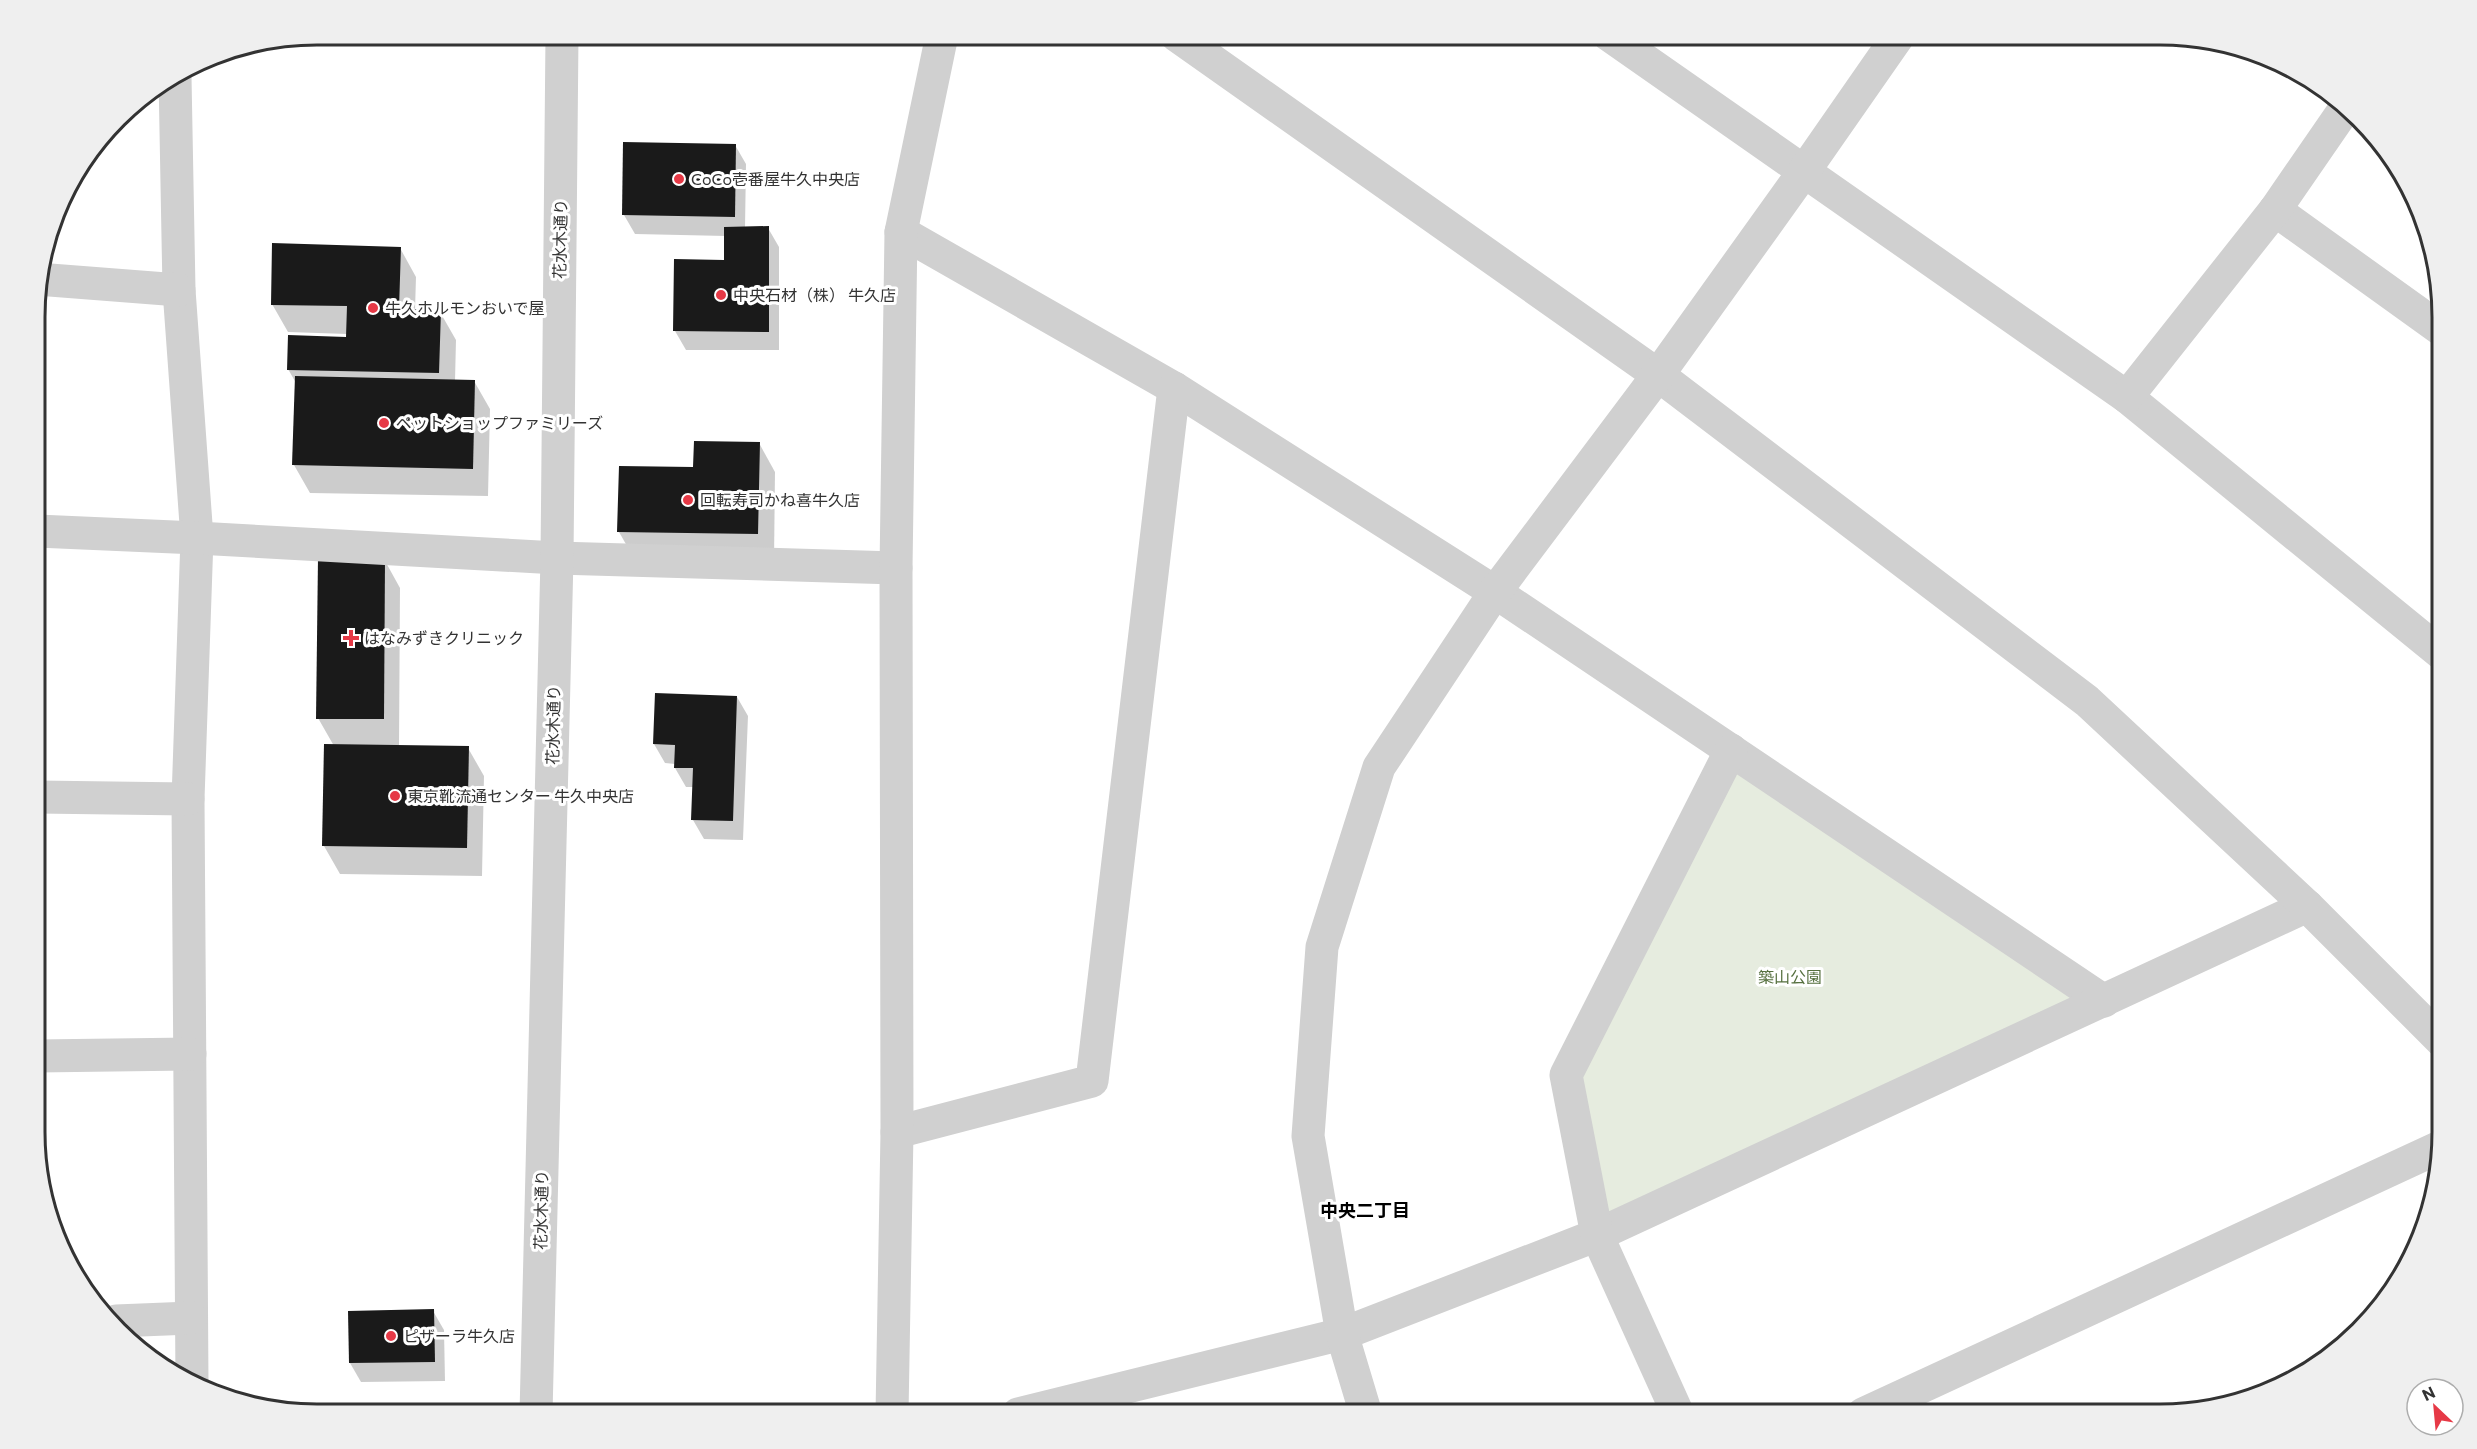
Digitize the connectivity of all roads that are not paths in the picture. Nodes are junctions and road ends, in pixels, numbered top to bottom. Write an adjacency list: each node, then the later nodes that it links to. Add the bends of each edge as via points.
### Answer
1 (562, 45): 19 (street, 花水木通り)
2 (940, 45): 10 (street)
3 (1192, 45): 14 (street)
4 (1625, 45): 8 (street)
5 (1891, 45): 8 (street)
6 (176, 84): 12 (street)
7 (2341, 114): 9 (street)
8 (1805, 170): 14 (street); 16 (street)
9 (2275, 210): 13 (street); 16 (street)
10 (901, 232): 15 (street); 20 (street)
11 (47, 280): 12 (street)
12 (179, 290): 18 (street)
13 (2432, 323)
14 (1658, 375): 21 (street); 26 (street, via 2087,701)
15 (1174, 388): 21 (street); 31 (street, via 1092,1081)
16 (2127, 397): 22 (street)
17 (45, 531): 18 (street)
18 (197, 538): 19 (street); 25 (street)
19 (557, 558): 20 (street); 38 (street, 花水木通り)
20 (896, 568): 31 (street)
21 (1496, 592): 23 (street); 36 (street, via 1379,767 1322,947 1308,1136)
22 (2432, 646)
23 (1731, 750): 27 (street); 33 (street, via 1566,1075)
24 (45, 797): 25 (street)
25 (188, 799): 29 (street)
26 (2307, 906): 27 (street); 28 (street)
27 (2104, 1001): 33 (street)
28 (2432, 1031)
29 (190, 1054): 30 (street); 34 (street)
30 (45, 1056)
31 (897, 1132): 39 (street)
32 (2431, 1151): 43 (street)
33 (1597, 1235): 36 (street); 42 (street)
34 (191, 1318): 35 (street); 37 (street)
35 (122, 1321)
36 (1342, 1334): 40 (street); 41 (street)
37 (192, 1373)
38 (536, 1404)
39 (892, 1404)
40 (1058, 1404)
41 (1363, 1404)
42 (1673, 1404)
43 (1885, 1404)

